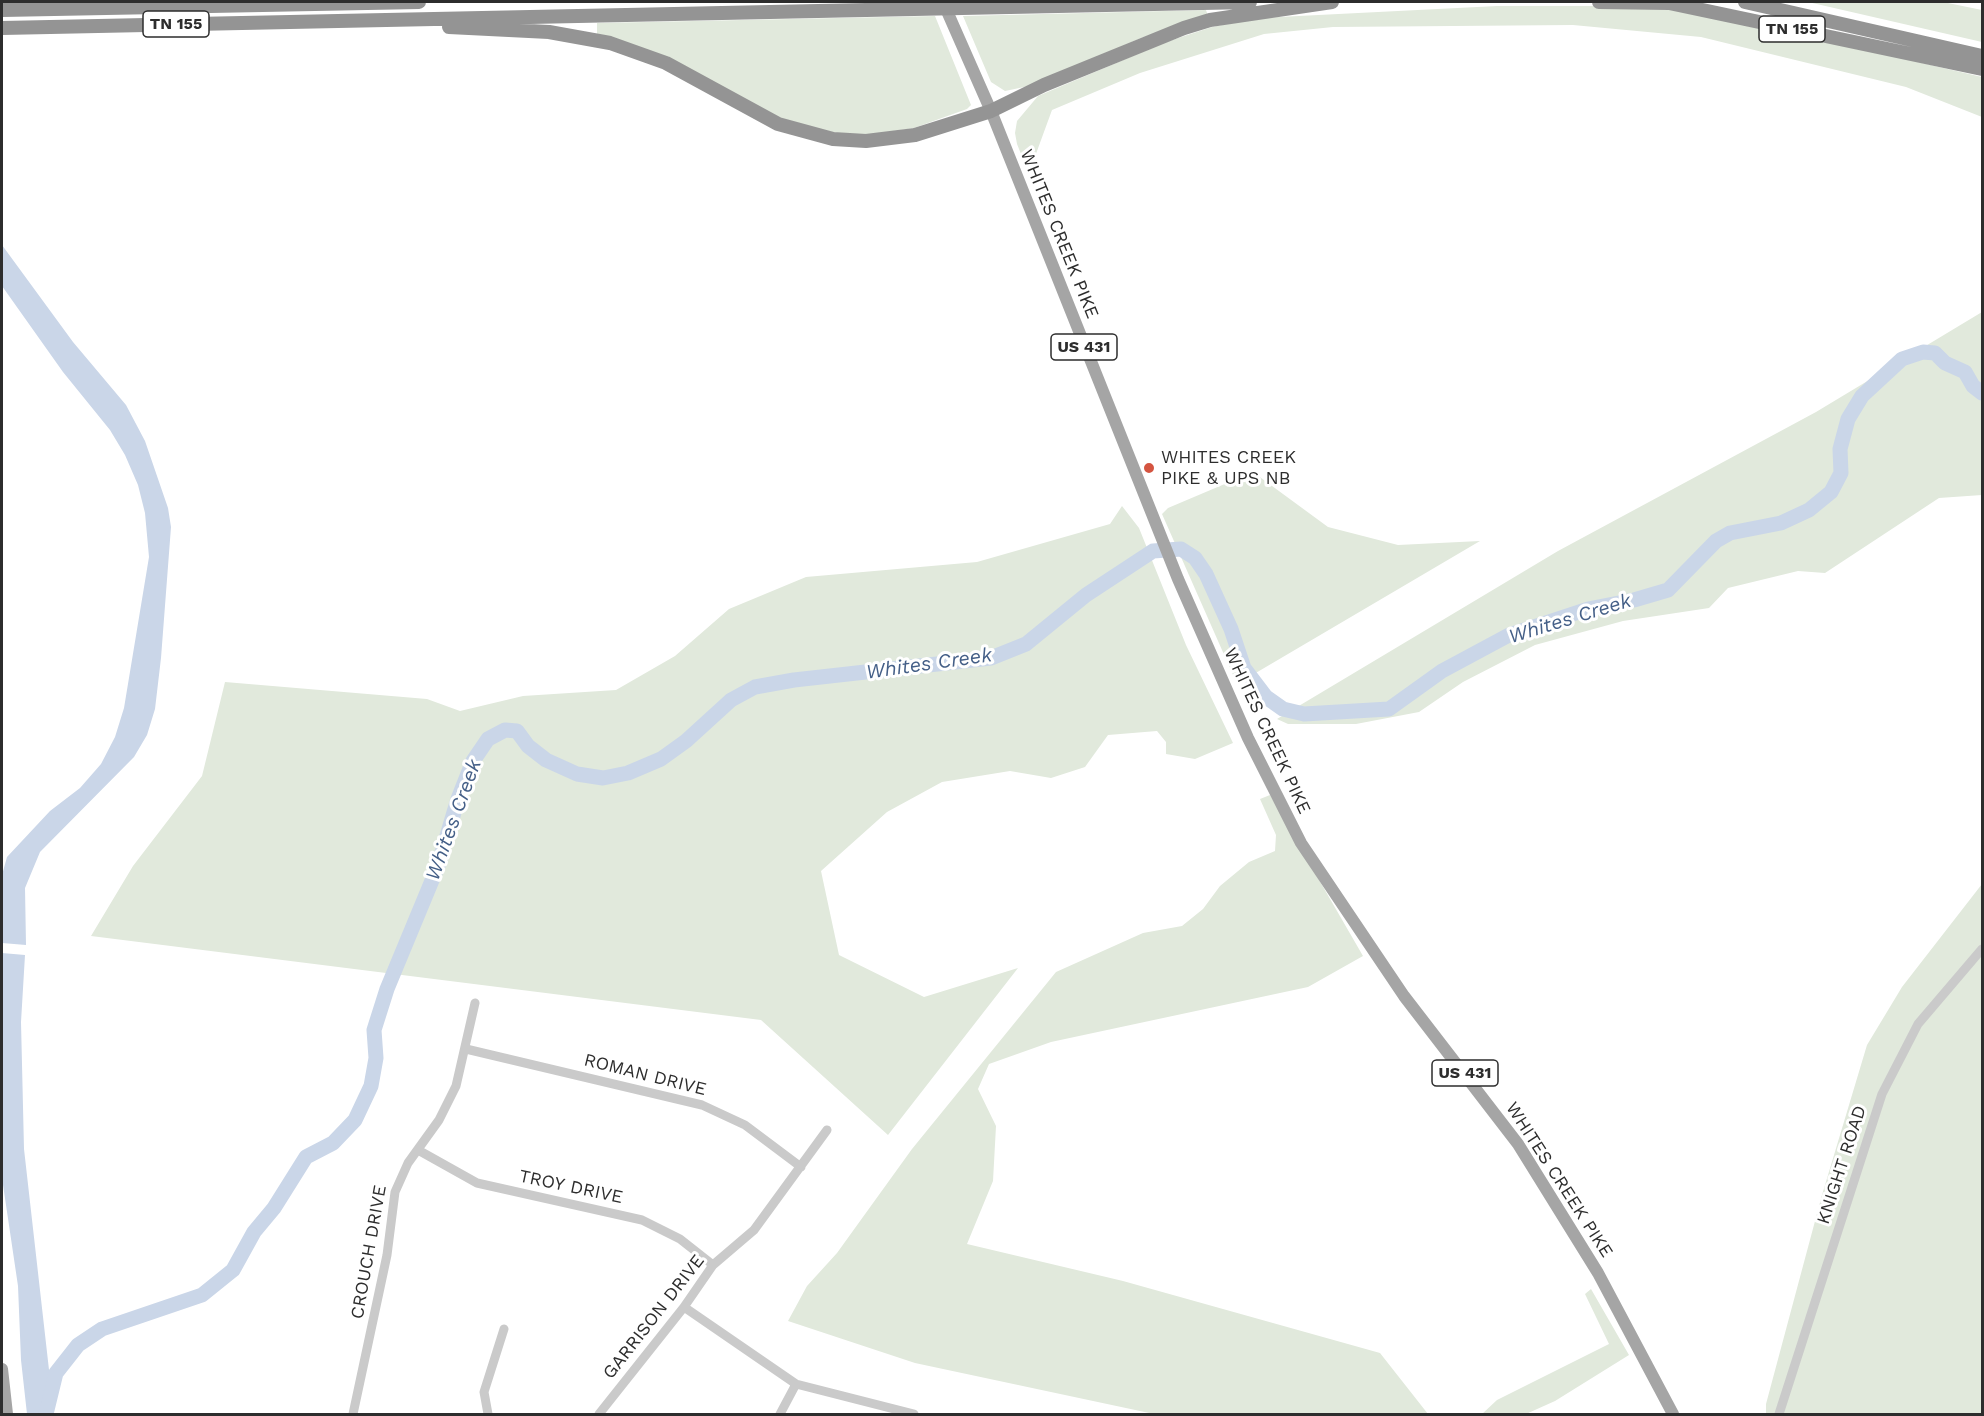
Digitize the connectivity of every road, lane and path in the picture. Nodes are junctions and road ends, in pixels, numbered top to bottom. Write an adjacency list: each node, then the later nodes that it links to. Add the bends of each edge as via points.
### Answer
1 (419, 2): 7 (highway, TN 155)
2 (943, 2): 12 (main road, WHITES CREEK PIKE / US 431)
3 (1250, 2): 8 (highway, TN 155)
4 (1332, 2): 12 (highway, via 1210,20 1184,28 1054,80)
5 (1599, 2): 11 (highway, TN 155, via 1669,3)
6 (1745, 2): 10 (highway, TN 155)
7 (2, 10)
8 (351, 21): 9 (highway, TN 155); 12 (highway, via 549,32 610,43 666,63 778,124 833,139 915,135)
9 (2, 28)
10 (1983, 56)
11 (1983, 69)
12 (991, 111): 30 (main road, WHITES CREEK PIKE / US 431, via 1178,579 1248,738 1301,843 1404,996 1518,1144 1598,1273)
13 (1983, 949): 31 (street, KNIGHT ROAD, via 1918,1024 1882,1094)
14 (475, 1003): 15 (street, CROUCH DRIVE)
15 (466, 1049): 17 (street, CROUCH DRIVE, via 449,1101); 18 (street, ROMAN DRIVE, via 702,1106 746,1125)
16 (827, 1130): 18 (street, GARRISON DRIVE)
17 (418, 1150): 19 (street, TROY DRIVE, via 477,1183 642,1220 680,1239); 25 (street, CROUCH DRIVE, via 394,1192 387,1255)
18 (801, 1167): 19 (street, GARRISON DRIVE, via 754,1230)
19 (713, 1265): 20 (street, GARRISON DRIVE)
20 (684, 1306): 23 (street); 27 (street, GARRISON DRIVE)
21 (504, 1329): 26 (street, via 484,1392)
22 (2, 1369): 24 (main road)
23 (795, 1384): 28 (street); 29 (street)
24 (7, 1414)
25 (353, 1414)
26 (488, 1414)
27 (599, 1414)
28 (780, 1414)
29 (914, 1414)
30 (1673, 1414)
31 (1779, 1414)

